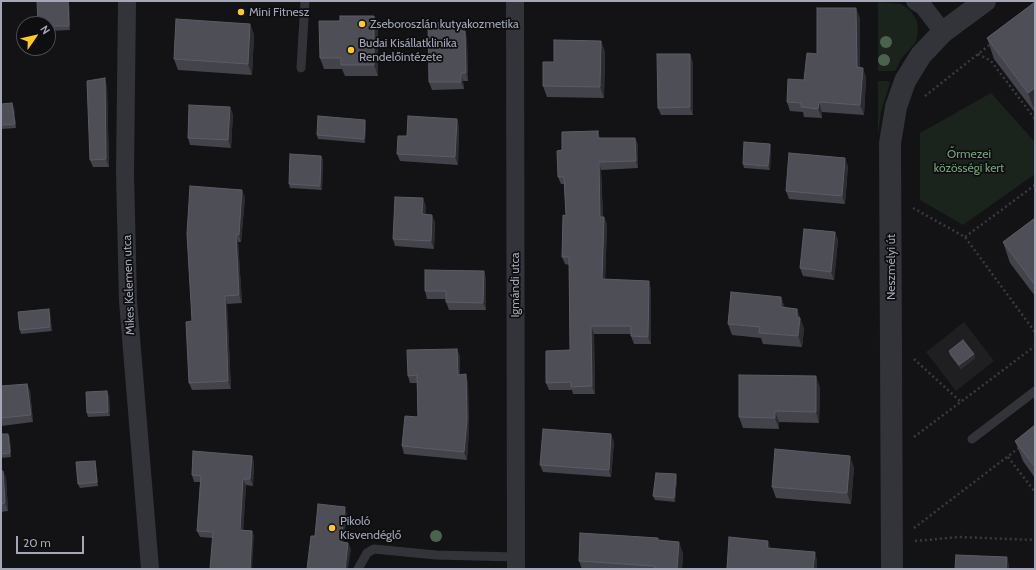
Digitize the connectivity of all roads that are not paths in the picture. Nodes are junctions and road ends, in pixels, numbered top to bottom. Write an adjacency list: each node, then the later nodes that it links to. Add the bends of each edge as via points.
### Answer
1 (127, 1): 11 (street, Mikes Kelemen utca, via 125,173 128,300)
2 (305, 1): 7 (lane)
3 (515, 1): 10 (street, Igmándi utca)
4 (916, 1): 6 (street)
5 (985, 1): 6 (street, Neszmélyi út)
6 (943, 32): 13 (street, Neszmélyi út, via 921,55 906,81 896,107 890,143)
7 (301, 68)
8 (1035, 391): 9 (lane)
9 (972, 439)
10 (516, 563): 12 (lane, via 374,549 367,553)
11 (150, 569)
12 (358, 569)
13 (892, 569)

